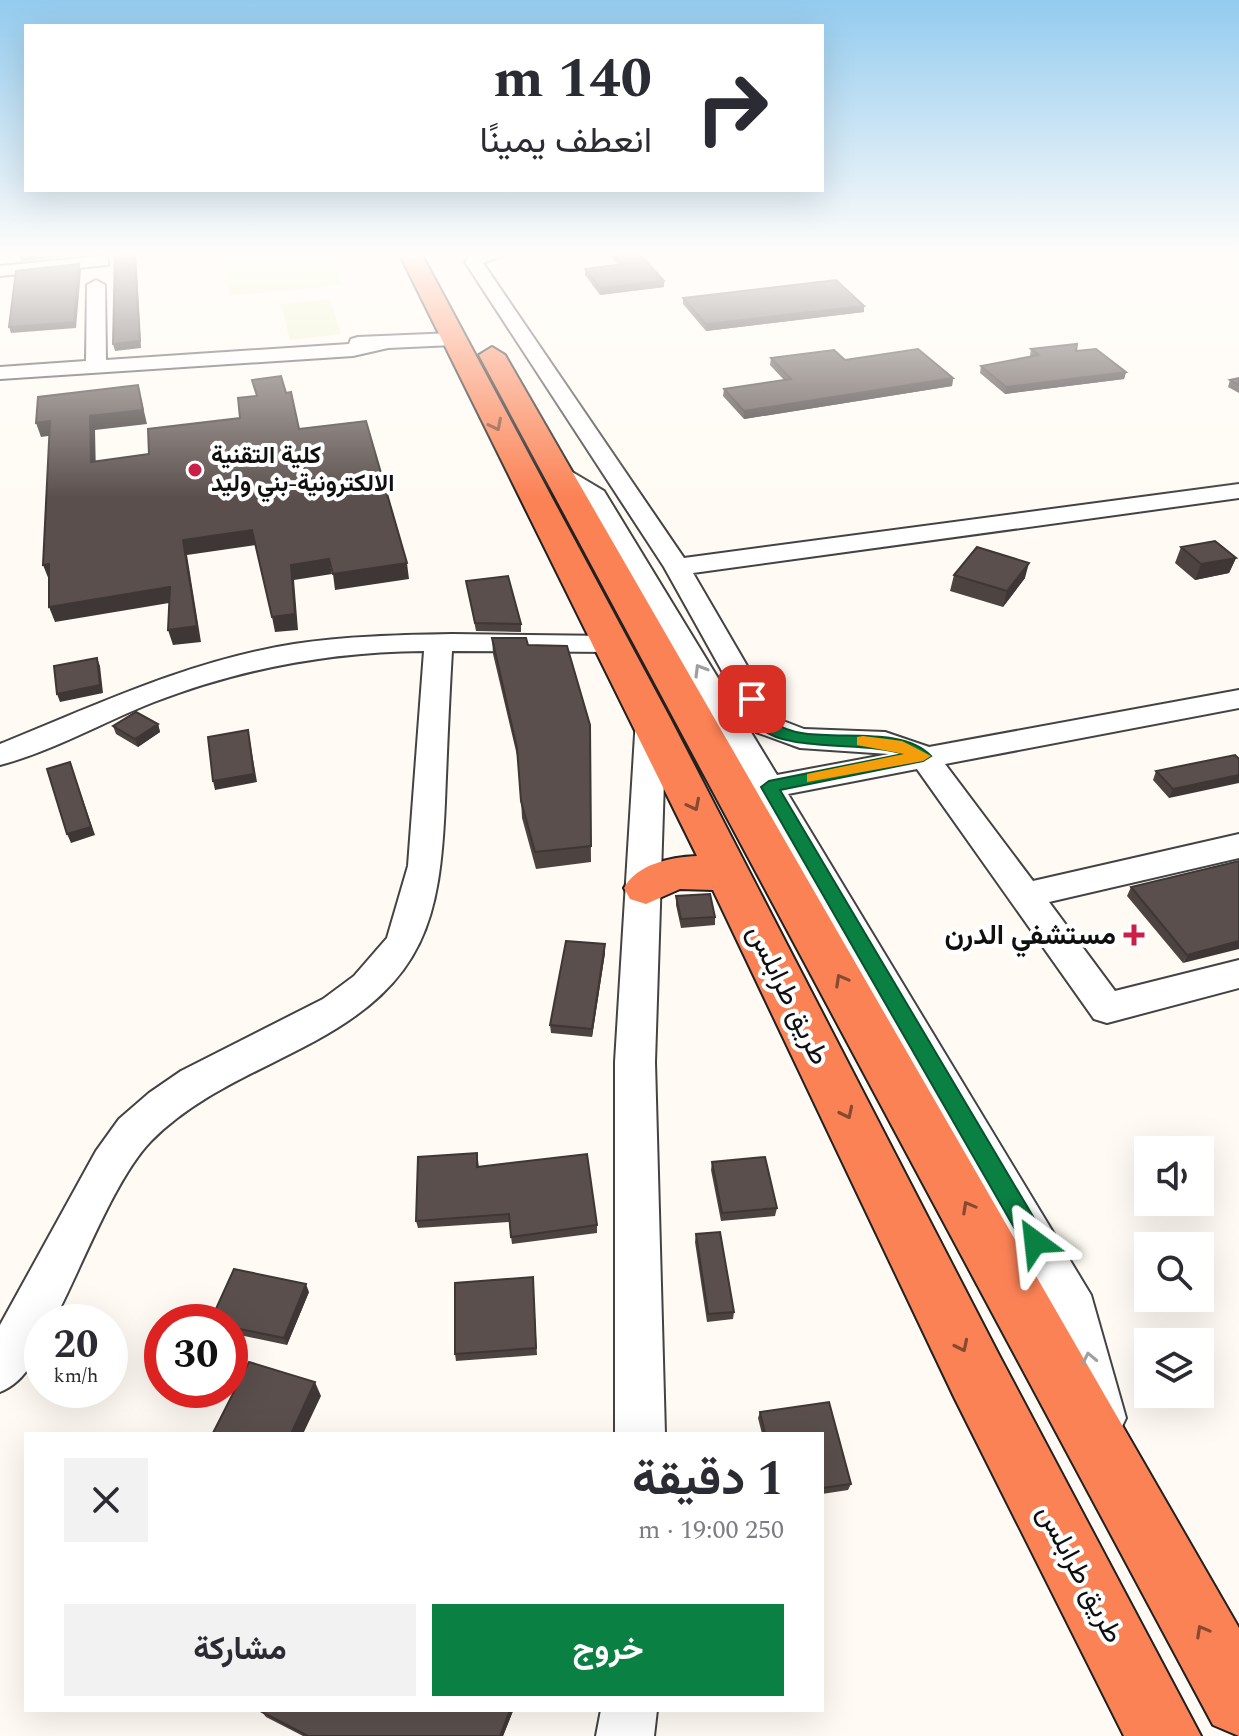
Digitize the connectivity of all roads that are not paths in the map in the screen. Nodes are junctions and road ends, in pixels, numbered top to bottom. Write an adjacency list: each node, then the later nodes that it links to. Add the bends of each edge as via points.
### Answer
1 (95, 336): 6 (street)
2 (452, 336): 5 (highway, طريق طرابلس)
3 (482, 336): 8 (highway)
4 (523, 336): 10 (street)
5 (453, 339): 6 (street); 11 (highway, طريق طرابلس, one-way to 11)
6 (96, 366): 7 (street)
7 (0, 373)
8 (559, 474): 17 (street, one-way to 8, via 596,496); 25 (highway, one-way to 8)
9 (1239, 491): 10 (street)
10 (677, 567): 16 (street, via 767,725 800,738 885,742)
11 (613, 644): 12 (street); 14 (highway, طريق طرابلس)
12 (438, 645): 15 (street, via 331,648 225,668); 23 (street, via 425,866 419,902 394,957 333,1011 188,1088 133,1132 112,1161 31,1320)
13 (1239, 699): 16 (street)
14 (651, 718): 19 (highway, طريق طرابلس, one-way to 19); 20 (street)
15 (0, 755)
16 (923, 756): 17 (street); 22 (street, via 1107,1008)
17 (769, 787): 25 (street, one-way to 17, via 1075,1311)
18 (1239, 846): 21 (street)
19 (731, 879): 20 (highway, via 686,872); 29 (highway, طريق طرابلس, one-way to 29, via 977,1377)
20 (646, 888): 24 (street, via 635,1062)
21 (1026, 895)
22 (1239, 974)
23 (0, 1368)
24 (640, 1432)
25 (1109, 1462): 26 (highway, one-way to 25)
26 (1239, 1699)
27 (629, 1712): 28 (street)
28 (625, 1736)
29 (1164, 1736)

